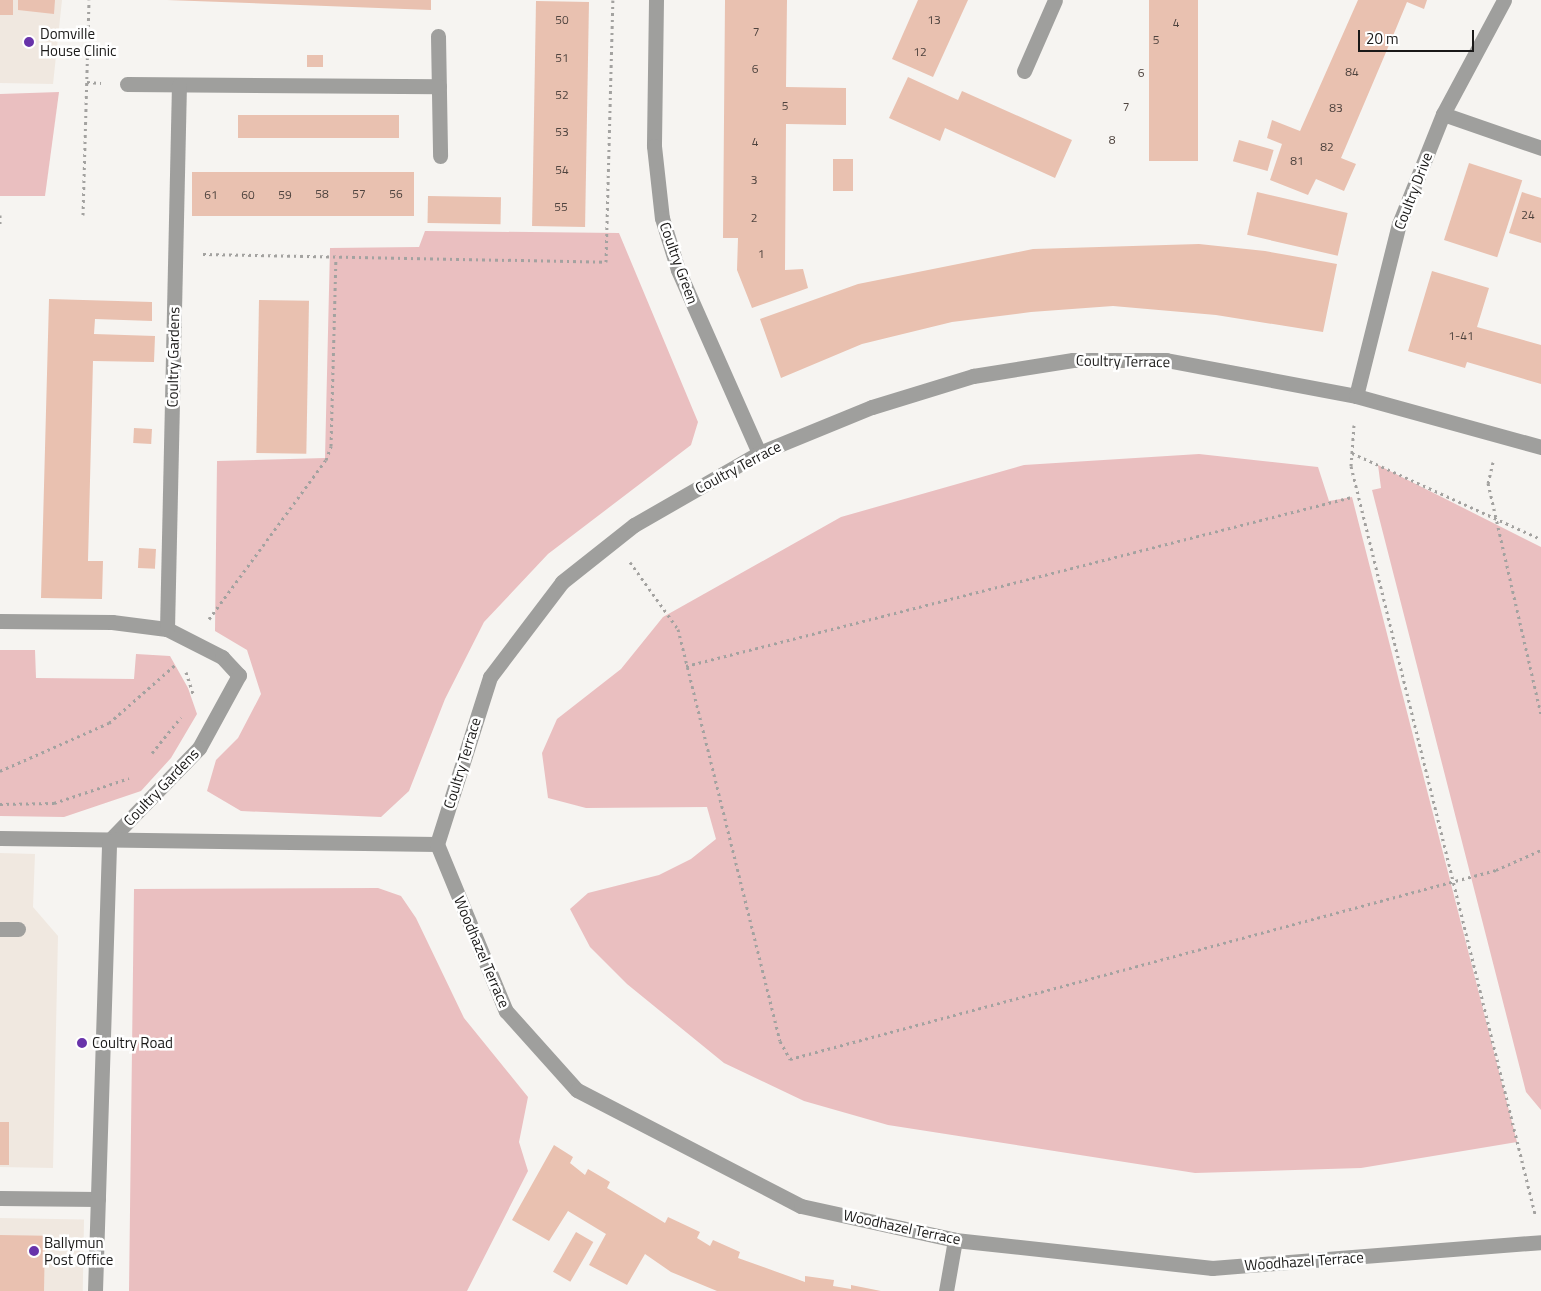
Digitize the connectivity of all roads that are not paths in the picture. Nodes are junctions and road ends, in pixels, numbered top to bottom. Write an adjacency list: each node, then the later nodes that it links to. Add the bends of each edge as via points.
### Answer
1 (656, 0): 14 (street, Coultry Green, via 654,146 662,218 678,270)
2 (1054, 0): 5 (street)
3 (1504, 0): 9 (street, Coultry Drive)
4 (438, 36): 8 (street)
5 (1024, 71)
6 (127, 84): 7 (street)
7 (178, 85): 8 (street); 16 (street, Coultry Gardens)
8 (438, 86): 11 (street)
9 (1443, 114): 10 (street); 12 (street, Coultry Drive, via 1399,224)
10 (1541, 148)
11 (440, 156)
12 (1356, 396): 13 (street, Coultry Terrace); 14 (street, Coultry Terrace, via 1166,360 1073,360 972,376 872,407)
13 (1541, 447)
14 (759, 453): 19 (street, Coultry Terrace, via 634,525 562,582 490,677)
15 (0, 621): 16 (street, Coultry Gardens, via 112,622)
16 (166, 629): 18 (street, Coultry Gardens, via 222,657 239,675 199,748)
17 (0, 838): 18 (street)
18 (109, 841): 19 (street); 23 (street)
19 (437, 844): 24 (street, Woodhazel Terrace, via 506,1011 577,1090 802,1206)
20 (0, 929): 21 (street)
21 (18, 929)
22 (0, 1198): 23 (street)
23 (98, 1199): 26 (street)
24 (955, 1240): 25 (street, Woodhazel Terrace, via 1212,1268); 27 (street)
25 (1541, 1242)
26 (95, 1291)
27 (946, 1291)

